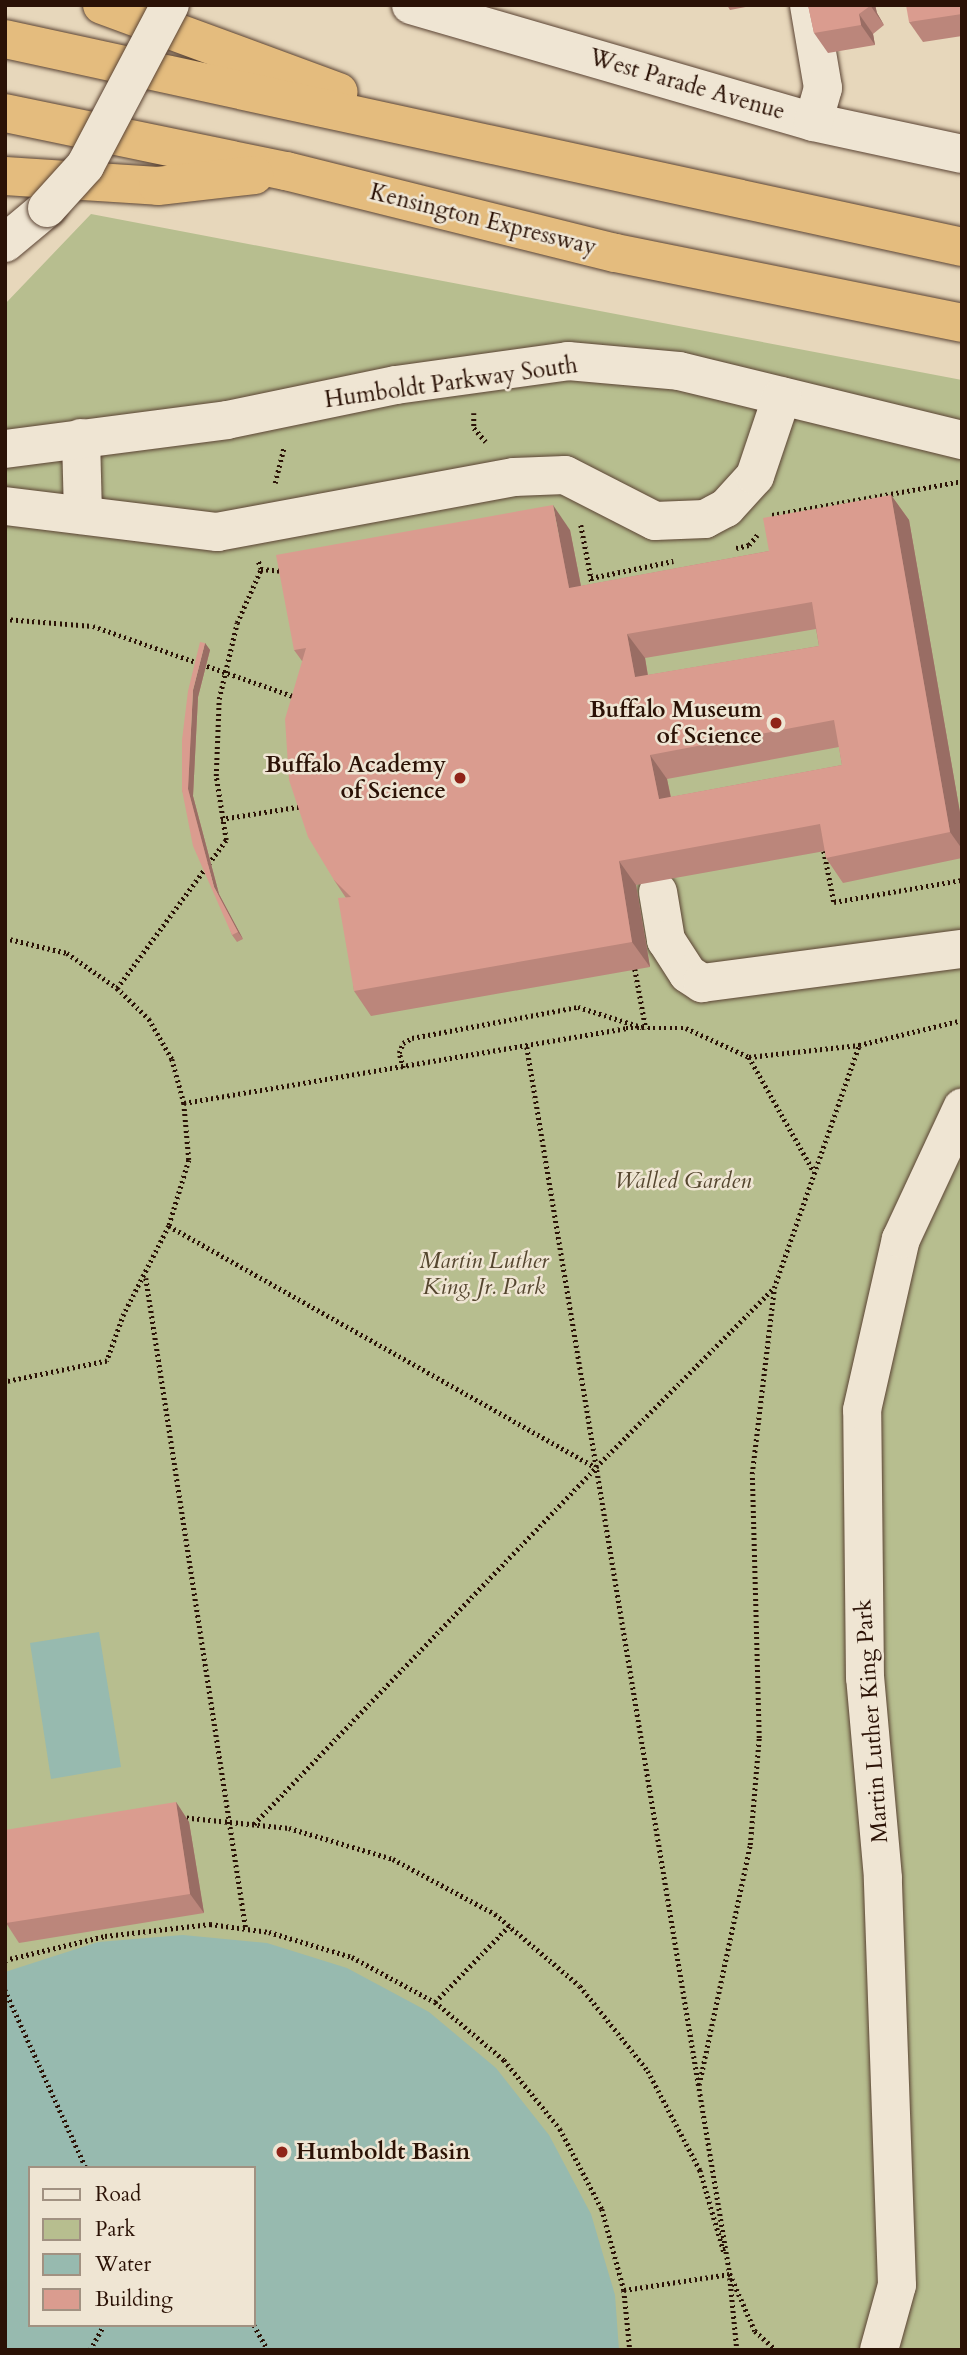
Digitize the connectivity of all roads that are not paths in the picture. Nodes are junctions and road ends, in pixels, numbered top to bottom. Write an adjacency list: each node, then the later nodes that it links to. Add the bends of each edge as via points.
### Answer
1 (102, 5): 8 (highway)
2 (411, 5): 7 (street, West Parade Avenue)
3 (809, 5): 7 (street, via 823,88)
4 (165, 17): 12 (street, bridge, via 85,166 47,208)
5 (5, 40): 8 (highway)
6 (5, 113): 10 (highway, Kensington Expressway)
7 (813, 122): 9 (street, West Parade Avenue)
8 (458, 137): 13 (highway)
9 (957, 148)
10 (286, 171): 11 (highway, via 158,186); 14 (highway, Kensington Expressway, via 615,253)
11 (5, 176)
12 (5, 243)
13 (962, 247)
14 (962, 323)
15 (782, 396): 16 (street, Humboldt Parkway South, via 679,371 568,361 227,420); 17 (street, Humboldt Parkway South); 20 (street, via 755,476 726,508 705,519 655,521 565,475 514,477 217,532)
16 (80, 438): 18 (street, Humboldt Parkway South); 20 (street)
17 (962, 440)
18 (5, 449)
19 (5, 506): 20 (street)
20 (83, 515)
21 (658, 892): 22 (street, via 666,940 688,974 702,983)
22 (962, 949)
23 (962, 1108): 24 (street, Martin Luther King Park, via 901,1239 862,1410 865,1678 883,1878 897,2285)
24 (880, 2350)

